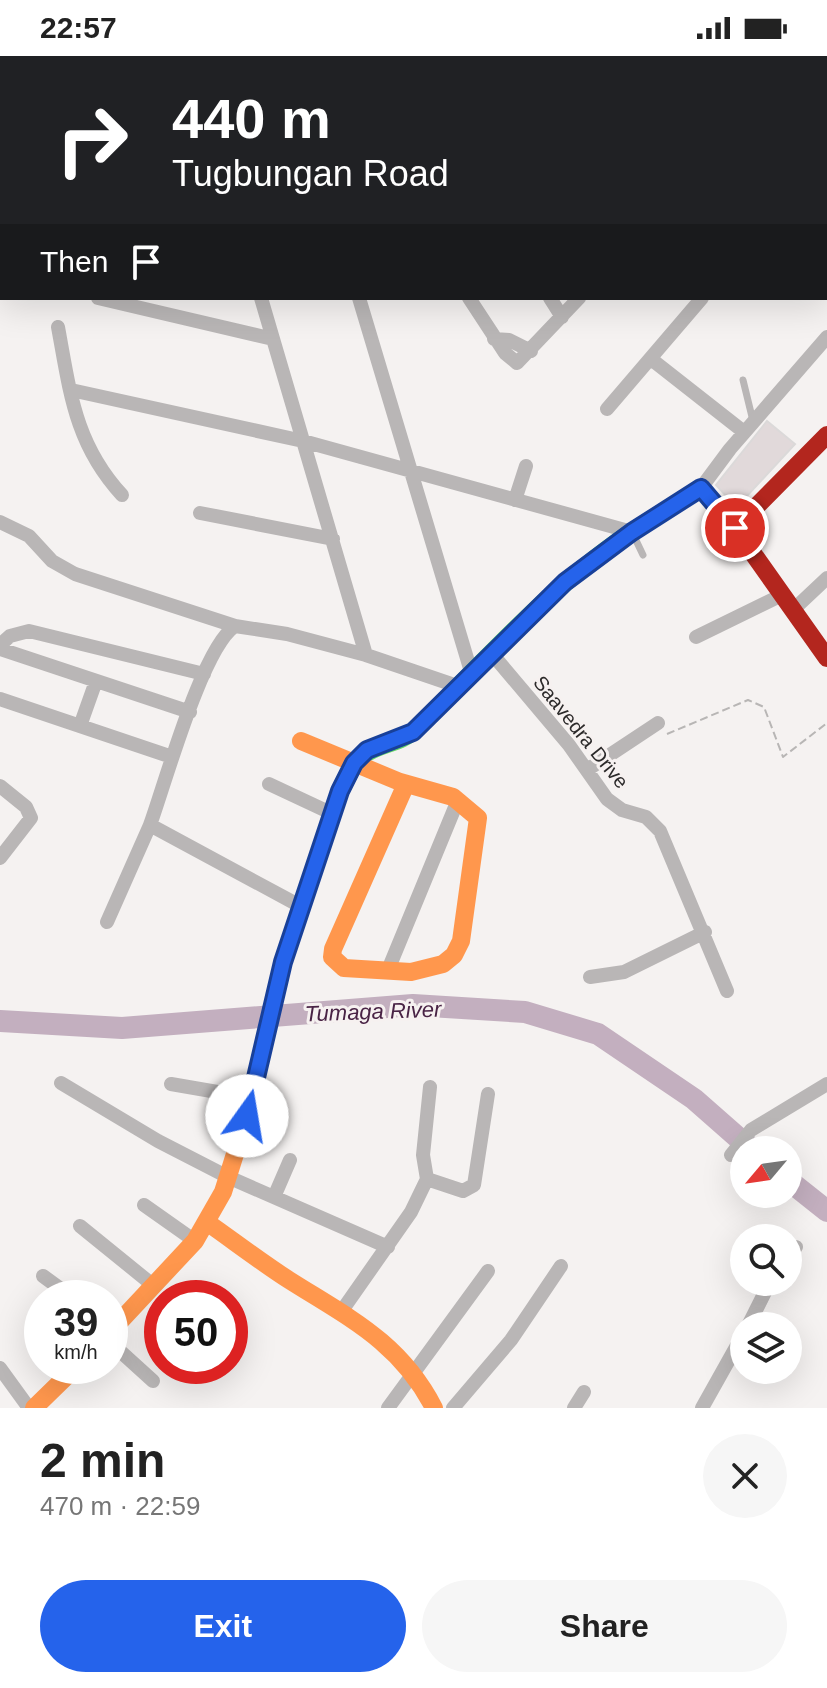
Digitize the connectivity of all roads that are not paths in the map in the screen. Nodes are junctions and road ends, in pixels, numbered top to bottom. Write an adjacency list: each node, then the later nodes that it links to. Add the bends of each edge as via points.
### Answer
1 (107, 300): 11 (street)
2 (262, 300): 11 (street)
3 (360, 300): 20 (street)
4 (470, 300): 8 (street, via 494,339 531,351)
5 (551, 300): 8 (street)
6 (577, 300): 8 (street)
7 (700, 300): 12 (street)
8 (562, 317)
9 (58, 327): 14 (street)
10 (827, 337): 16 (street)
11 (273, 339): 18 (street)
12 (651, 359): 15 (street); 16 (street)
13 (743, 380): 16 (lane)
14 (71, 390): 18 (street); 22 (street, via 89,452)
15 (607, 409)
16 (749, 427): 21 (street)
17 (827, 435): 26 (main road)
18 (303, 441): 20 (street); 28 (street)
19 (526, 466): 23 (street)
20 (413, 472): 23 (street); 40 (street)
21 (701, 488): 26 (main road); 27 (main road)
22 (122, 495)
23 (515, 500): 27 (street)
24 (200, 513): 28 (street)
25 (0, 522): 32 (street, via 29,536 52,561 75,574)
26 (735, 528): 31 (main road)
27 (632, 532): 29 (lane); 36 (main road, via 565,582)
28 (333, 539): 35 (street)
29 (643, 555)
30 (827, 578): 31 (street)
31 (788, 603): 33 (street); 37 (main road)
32 (235, 626): 35 (street); 38 (street)
33 (696, 637)
34 (0, 647): 38 (street, via 18,632 29,631); 39 (street)
35 (366, 655): 40 (street)
36 (493, 655): 40 (main road); 48 (street, Saavedra Drive)
37 (827, 658)
38 (204, 674): 42 (street)
39 (96, 681): 42 (street); 44 (street)
40 (466, 681): 47 (main road, via 413,732 367,750)
41 (0, 699): 44 (street)
42 (190, 712): 46 (street)
43 (658, 723): 48 (street)
44 (80, 726): 46 (street)
45 (301, 741): 47 (main road)
46 (172, 757): 54 (street)
47 (354, 763): 50 (main road); 53 (main road)
48 (587, 770): 58 (street, Saavedra Drive, via 613,805 646,817 660,831)
49 (269, 784): 53 (street)
50 (406, 784): 52 (main road); 59 (main road, via 332,957 344,968)
51 (0, 786): 55 (street, via 26,807 31,818)
52 (458, 800): 59 (street); 59 (main road, via 472,809 479,828 458,951 442,966)
53 (333, 814): 56 (main road)
54 (150, 825): 56 (street); 57 (street)
55 (0, 858)
56 (302, 907): 67 (main road, via 273,996)
57 (107, 922)
58 (705, 932): 60 (street, via 624,972); 61 (street, Saavedra Drive)
59 (388, 970)
60 (590, 977)
61 (727, 991)
62 (61, 1083): 70 (street)
63 (171, 1084): 67 (street)
64 (827, 1084): 68 (street)
65 (430, 1087): 71 (street, via 423,1155)
66 (488, 1094): 71 (street, via 474,1185 463,1191)
67 (252, 1098): 70 (main road)
68 (746, 1136)
69 (290, 1160): 72 (street)
70 (228, 1177): 72 (street); 74 (main road)
71 (427, 1179): 77 (street)
72 (274, 1197): 77 (street)
73 (144, 1205): 76 (street)
74 (208, 1223): 76 (main road); 85 (main road)
75 (80, 1226): 82 (street)
76 (195, 1241): 83 (main road)
77 (388, 1247): 85 (street)
78 (561, 1266): 97 (street, via 511,1340)
79 (488, 1271): 91 (street)
80 (43, 1276): 81 (street)
81 (48, 1280)
82 (147, 1280)
83 (159, 1280)
84 (144, 1297): 86 (main road)
85 (341, 1312): 91 (main road, via 384,1339)
86 (128, 1314)
87 (128, 1352): 90 (street)
88 (730, 1358): 99 (street)
89 (0, 1368): 94 (street)
90 (144, 1370)
91 (415, 1371): 95 (street); 96 (main road)
92 (57, 1384): 94 (main road)
93 (584, 1392): 98 (street)
94 (31, 1408)
95 (388, 1408)
96 (434, 1408)
97 (453, 1408)
98 (574, 1408)
99 (702, 1408)

